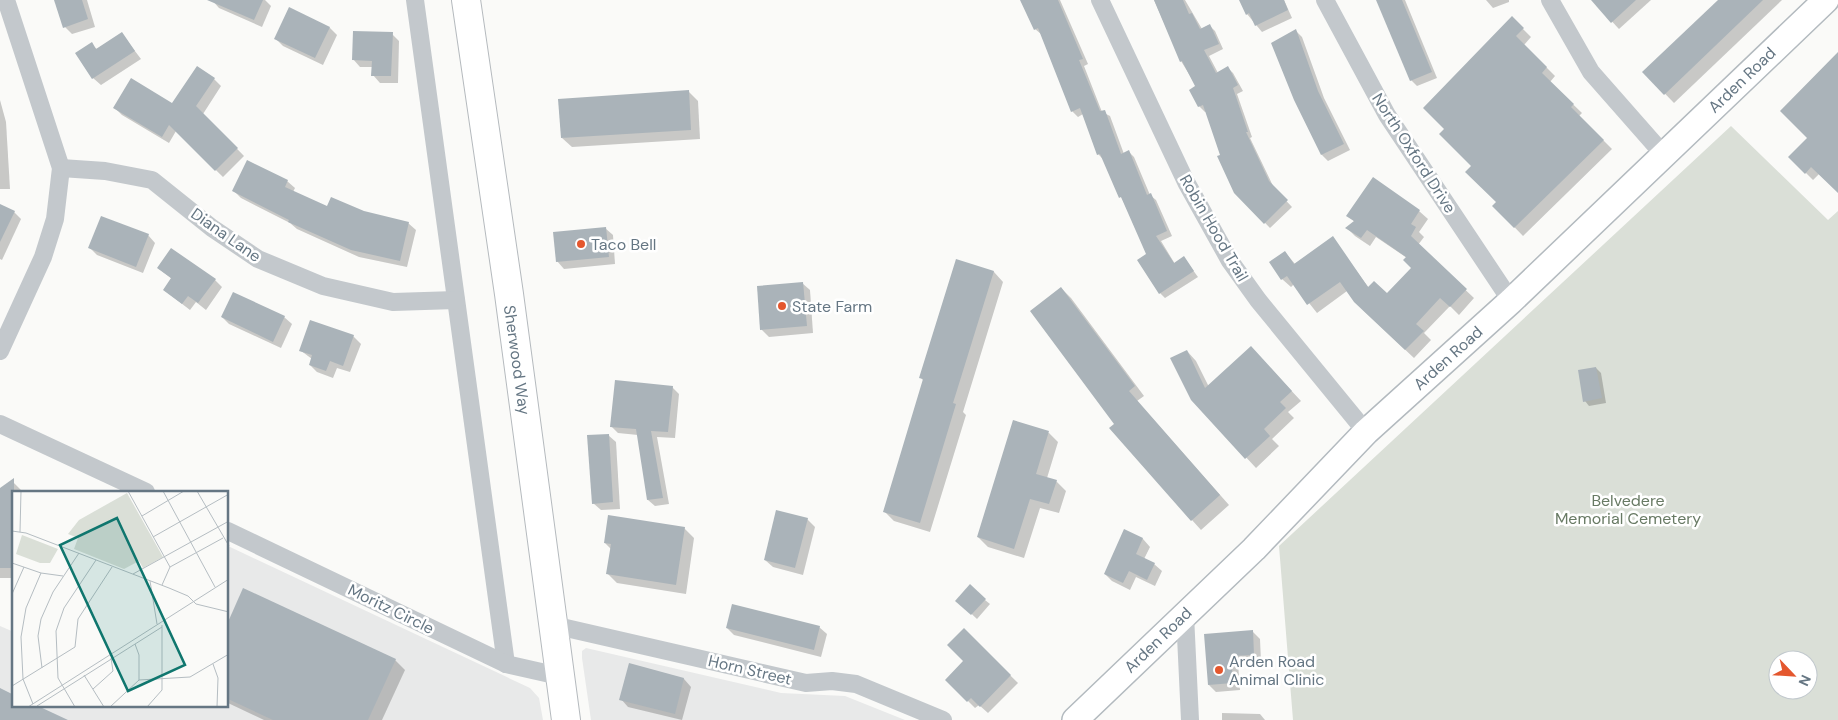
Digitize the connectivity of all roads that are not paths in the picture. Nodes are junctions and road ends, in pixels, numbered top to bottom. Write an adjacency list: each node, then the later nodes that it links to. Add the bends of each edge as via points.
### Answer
1 (6, 0): 9 (street)
2 (415, 0): 10 (street)
3 (466, 0): 18 (main road, Sherwood Way)
4 (1100, 0): 14 (street, Robin Hood Trail, via 1186,182 1230,262)
5 (1325, 0): 11 (street, North Oxford Drive, via 1387,115)
6 (1550, 0): 8 (street, via 1591,72)
7 (1826, 0): 8 (main road, Arden Road)
8 (1664, 155): 11 (main road, Arden Road)
9 (61, 168): 10 (street, Diana Lane, via 105,171 152,180 212,228 258,259 323,286 393,302); 12 (street, via 55,219 43,257)
10 (456, 300): 19 (street)
11 (1511, 301): 14 (main road, Arden Road)
12 (0, 351)
13 (0, 424): 15 (street)
14 (1366, 432): 17 (main road, Arden Road, via 1254,549)
15 (144, 491)
16 (229, 531): 19 (street, Moritz Circle)
17 (1185, 615): 23 (main road, Arden Road); 24 (street)
18 (553, 625): 20 (main road, Sherwood Way); 22 (street, Horn Street, via 806,683 832,681 856,684)
19 (506, 664): 20 (street, Moritz Circle)
20 (559, 676): 21 (main road, Sherwood Way)
21 (566, 720)
22 (943, 720)
23 (1075, 720)
24 (1190, 720)

